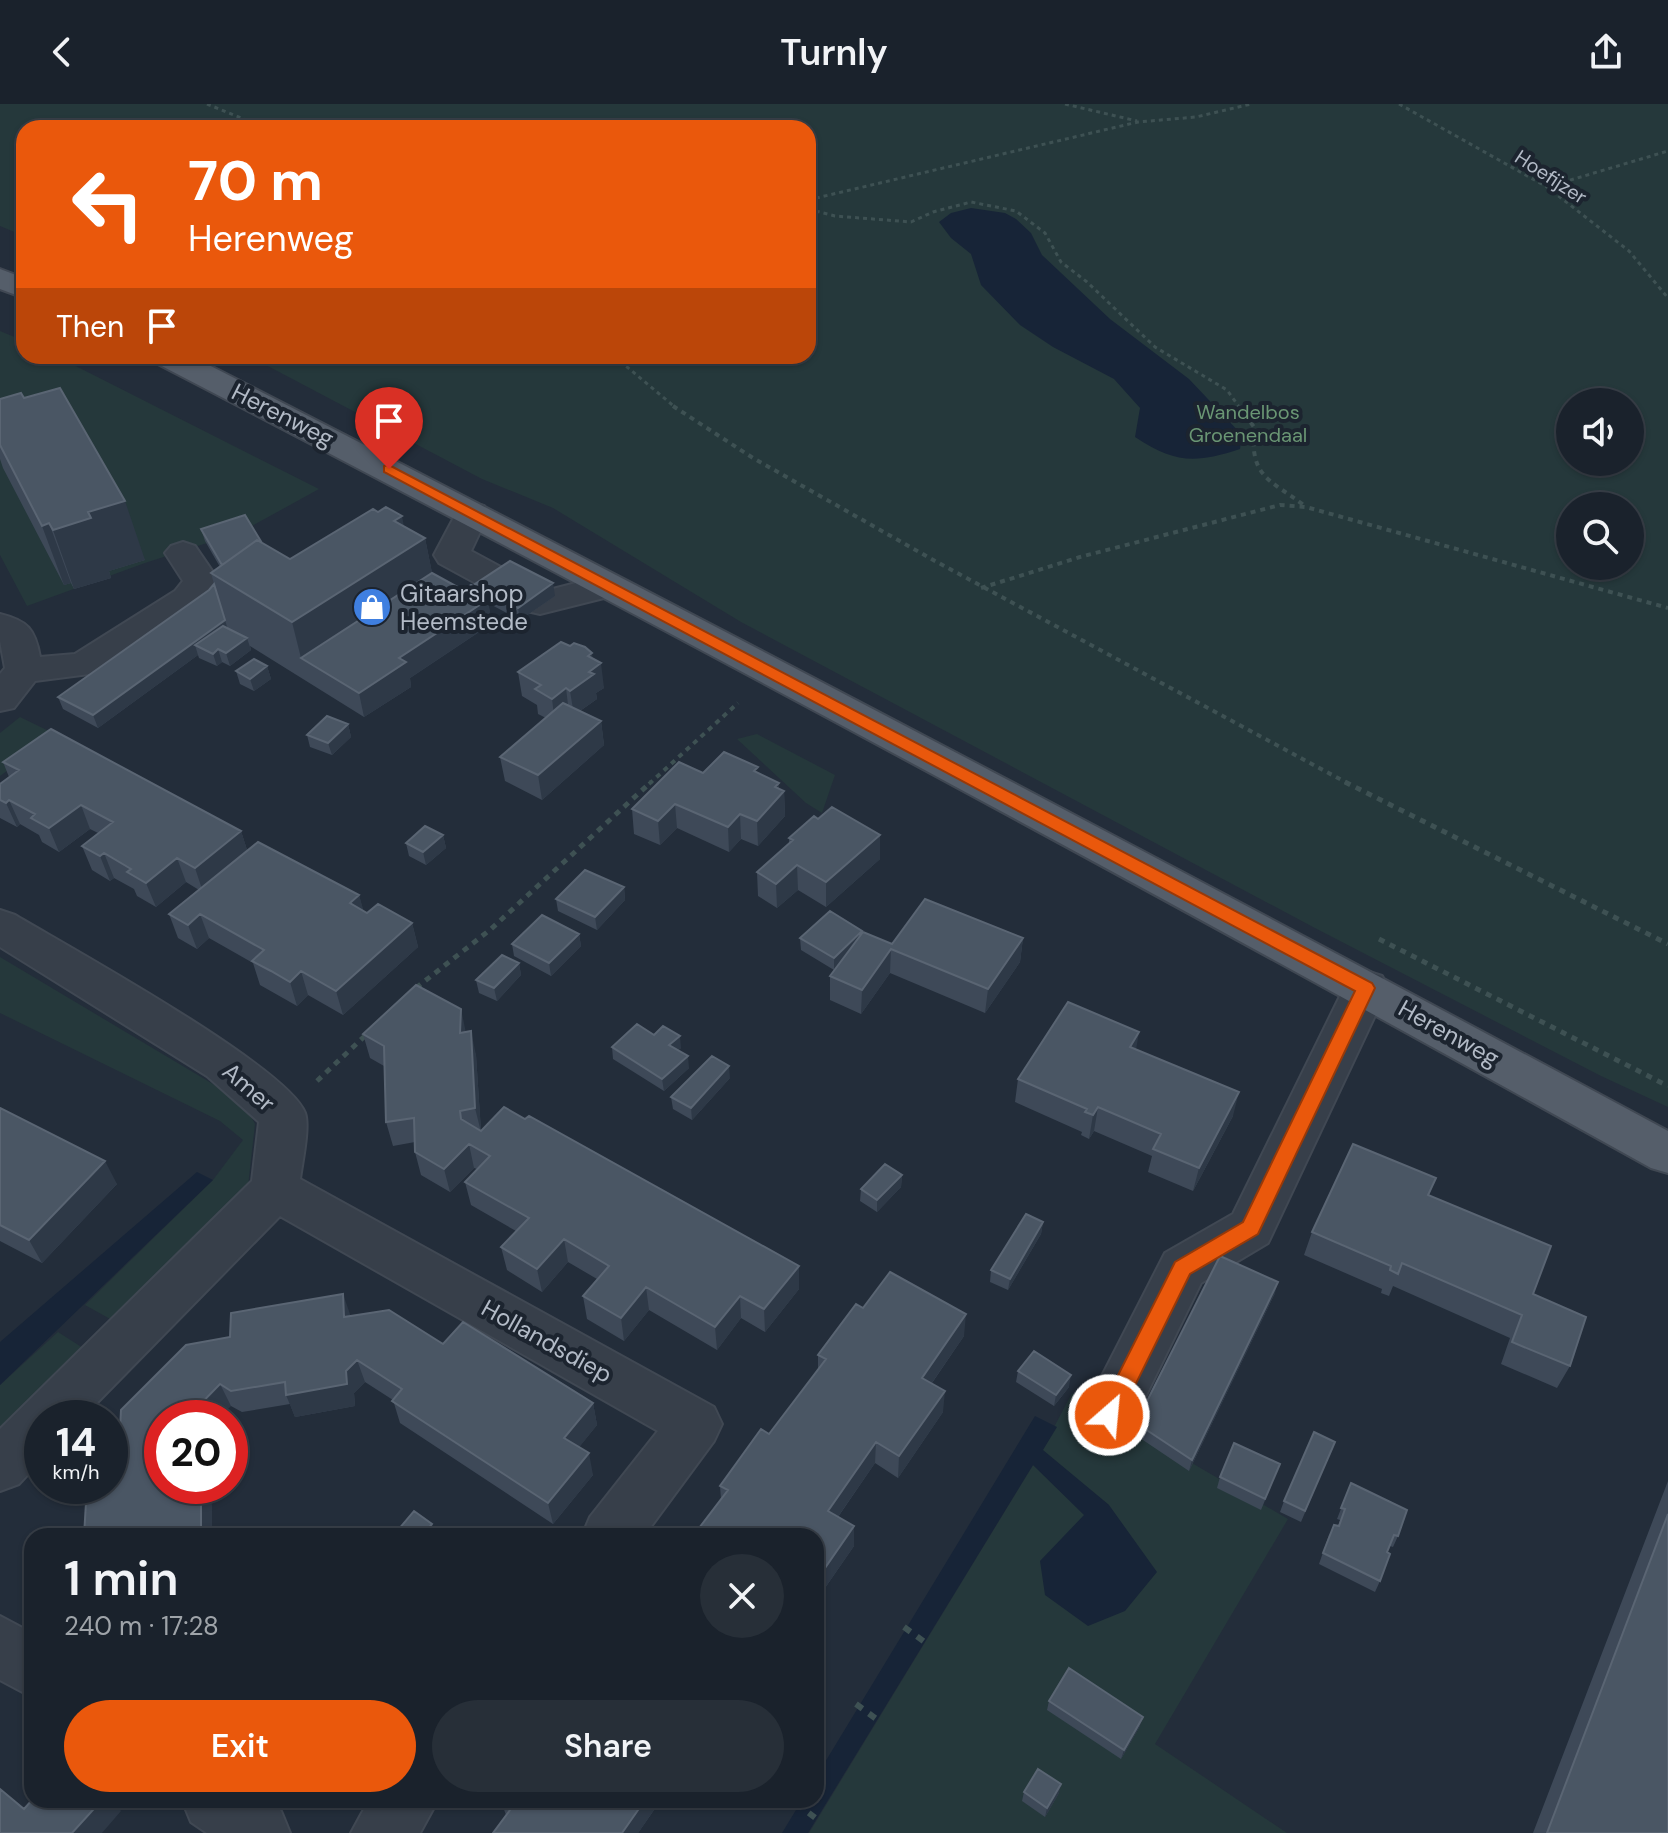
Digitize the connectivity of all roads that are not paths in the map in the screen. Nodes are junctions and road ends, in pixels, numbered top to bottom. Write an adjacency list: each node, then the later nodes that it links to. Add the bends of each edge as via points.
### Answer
1 (183, 364): 7 (main road, Herenweg)
2 (183, 553): 4 (street, via 201,581 188,599 84,665)
3 (0, 625): 4 (street, via 18,636)
4 (24, 670): 5 (street)
5 (0, 699)
6 (0, 926): 9 (street, Amer, via 223,1063 283,1116)
7 (1366, 988): 8 (main road, Herenweg); 11 (street, via 1251,1228 1183,1268)
8 (1668, 1154)
9 (275, 1189): 10 (street); 14 (street, Hollandsdiep, via 695,1424)
10 (64, 1400)
11 (1109, 1415)
12 (24, 1441): 13 (street)
13 (0, 1466)
14 (616, 1528)
15 (0, 1645): 16 (street)
16 (24, 1662)
17 (224, 1808): 19 (street)
18 (401, 1808): 20 (street)
19 (259, 1833)
20 (382, 1833)

